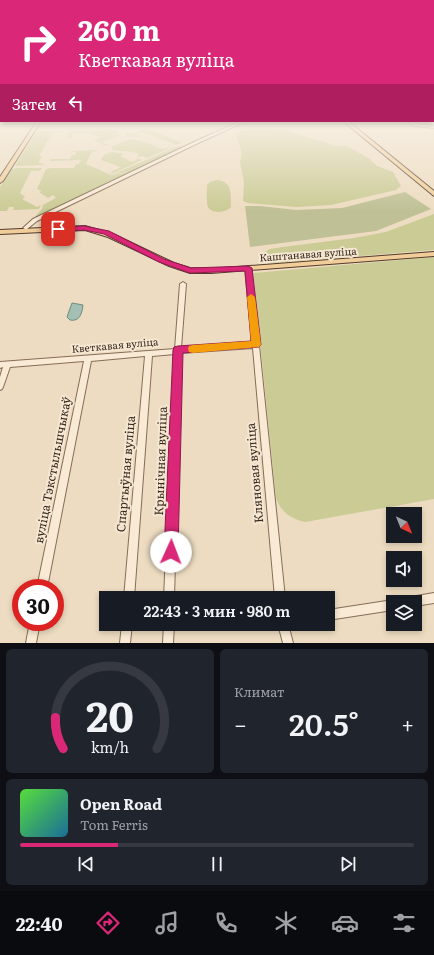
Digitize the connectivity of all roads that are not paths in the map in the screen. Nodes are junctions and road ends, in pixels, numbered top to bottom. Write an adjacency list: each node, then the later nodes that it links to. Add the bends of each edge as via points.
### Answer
1 (19, 151): 5 (main road)
2 (178, 151): 8 (street, via 35,220)
3 (382, 151): 7 (main road)
4 (386, 151): 6 (main road)
5 (0, 181)
6 (434, 190)
7 (434, 194)
8 (25, 228)
9 (0, 232): 11 (main road, Каштанавая вуліца, via 84,228 106,232 183,269 211,271)
10 (434, 254): 11 (main road, Каштанавая вуліца)
11 (248, 268): 13 (street, Кляновая вуліца)
12 (183, 284): 14 (street, Крынічная вуліца)
13 (256, 345): 14 (street, Кветкавая вуліца); 23 (street, Кляновая вуліца)
14 (178, 350): 15 (street, Кветкавая вуліца); 22 (street, Крынічная вуліца)
15 (149, 353): 16 (street, Кветкавая вуліца); 21 (street, Спартыўная вуліца)
16 (88, 358): 17 (street, Кветкавая вуліца); 20 (street, вуліца Тэкстыльшчыкаў)
17 (8, 364): 18 (street, Кветкавая вуліца); 19 (street)
18 (0, 365)
19 (0, 387)
20 (44, 579)
21 (130, 591)
22 (169, 591)
23 (279, 591)
24 (434, 598): 25 (street)
25 (422, 600)
26 (386, 606): 27 (street)
27 (335, 614)
28 (33, 631): 32 (street)
29 (126, 631): 33 (street)
30 (169, 631): 34 (street)
31 (285, 631): 35 (street)
32 (31, 643)
33 (125, 643)
34 (168, 643)
35 (288, 643)

